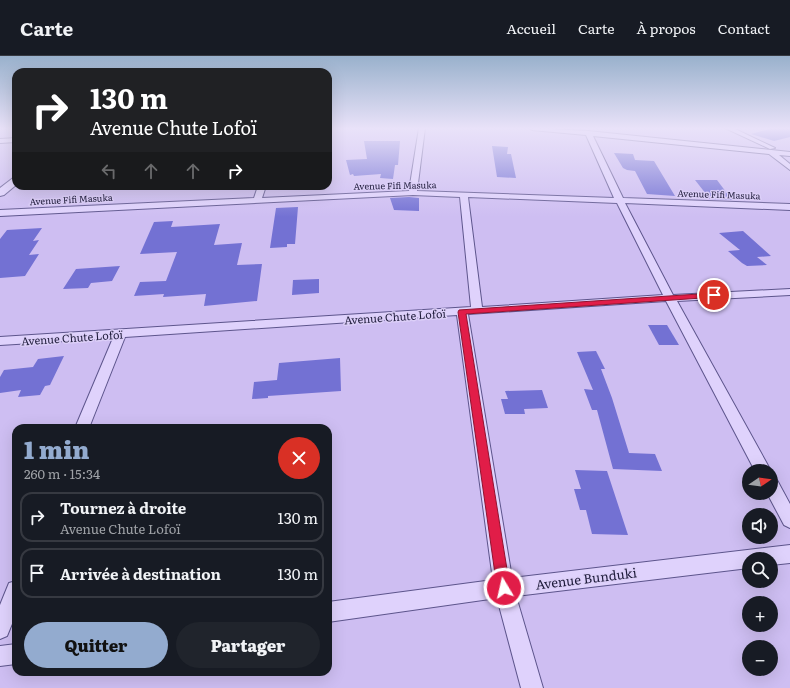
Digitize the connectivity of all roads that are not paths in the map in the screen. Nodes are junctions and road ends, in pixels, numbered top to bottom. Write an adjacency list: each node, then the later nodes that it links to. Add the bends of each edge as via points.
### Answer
1 (418, 157): 8 (street)
2 (599, 157): 11 (street)
3 (778, 157): 4 (street)
4 (790, 168)
5 (12, 183): 7 (street)
6 (261, 190): 10 (street)
7 (0, 193)
8 (413, 193): 9 (street, Avenue Fifi Masuka); 10 (street, Avenue Fifi Masuka)
9 (464, 195): 11 (street, Avenue Fifi Masuka); 16 (street)
10 (257, 200): 13 (street, Avenue Fifi Masuka)
11 (618, 201): 12 (street, Avenue Fifi Masuka); 15 (street)
12 (790, 207)
13 (0, 213)
14 (790, 292): 15 (street, Avenue Chute Lofoï)
15 (669, 298): 16 (street, Avenue Chute Lofoï); 20 (street)
16 (469, 311): 17 (street, Avenue Chute Lofoï); 26 (street)
17 (121, 333): 18 (street, Avenue Chute Lofoï); 19 (street)
18 (0, 341)
19 (84, 424)
20 (759, 464)
21 (778, 498): 22 (street)
22 (790, 520)
23 (790, 554): 24 (street, Avenue Bunduki)
24 (778, 556)
25 (742, 560): 26 (street, Avenue Bunduki)
26 (504, 588): 28 (street, Avenue Bunduki); 32 (street)
27 (12, 600): 29 (street)
28 (332, 611)
29 (0, 629)
30 (12, 654): 31 (street)
31 (0, 656)
32 (532, 688)

